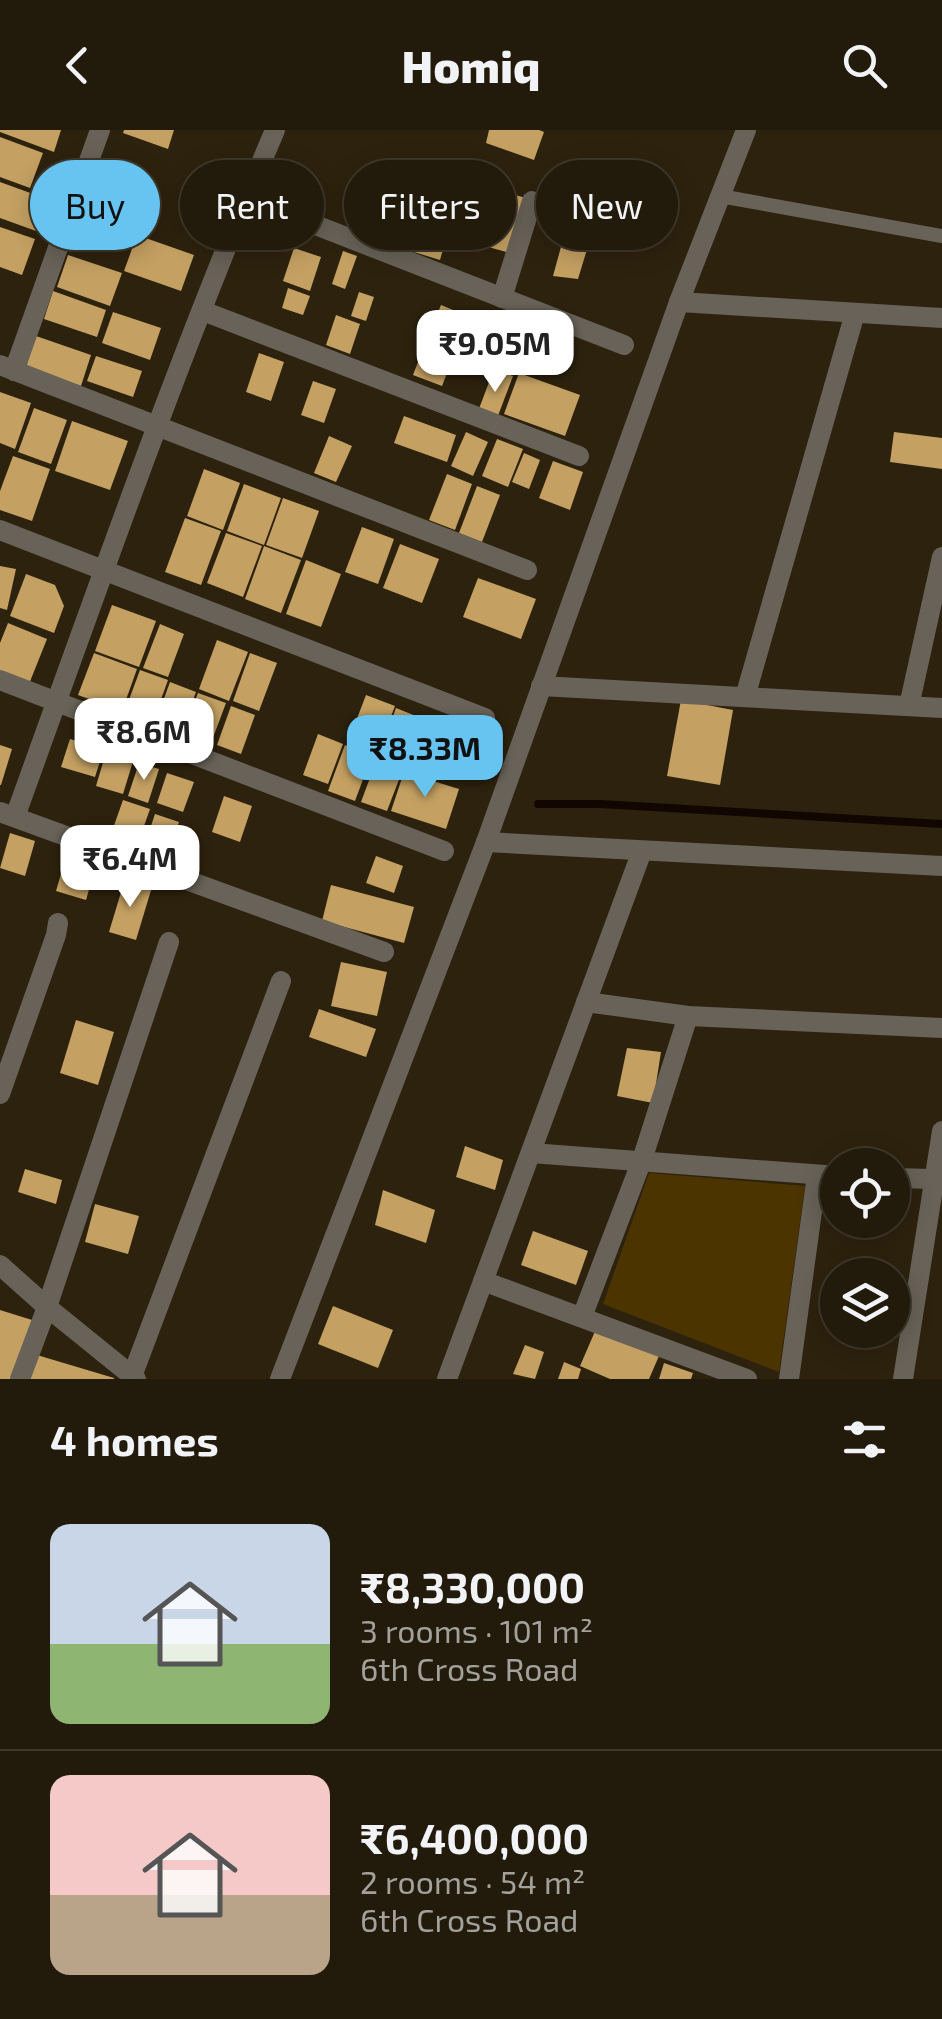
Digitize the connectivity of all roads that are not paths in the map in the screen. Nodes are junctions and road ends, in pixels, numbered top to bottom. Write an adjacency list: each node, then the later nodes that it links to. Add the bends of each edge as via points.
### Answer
1 (100, 130): 16 (street)
2 (275, 130): 4 (street)
3 (746, 130): 5 (street)
4 (262, 160)
5 (720, 196): 8 (lane); 11 (street)
6 (532, 201): 10 (street)
7 (324, 228): 10 (street)
8 (942, 236)
9 (226, 250): 12 (street)
10 (502, 298): 15 (street)
11 (679, 302): 13 (street); 24 (street)
12 (202, 311): 17 (street); 18 (street)
13 (855, 313): 14 (street); 25 (street)
14 (942, 318)
15 (624, 345)
16 (7, 368): 17 (street)
17 (158, 427): 21 (street); 22 (street)
18 (579, 456)
19 (0, 530): 21 (street)
20 (941, 568): 27 (street)
21 (103, 570): 26 (street); 29 (street)
22 (527, 570)
23 (0, 680): 26 (street)
24 (541, 686): 25 (street); 31 (street)
25 (745, 697): 27 (street)
26 (57, 701): 30 (street); 33 (street)
27 (909, 706): 28 (street)
28 (942, 708)
29 (485, 718)
30 (7, 815): 37 (street)
31 (486, 842): 32 (street); 57 (street)
32 (642, 850): 34 (street); 39 (street)
33 (444, 851)
34 (942, 866)
35 (58, 923): 42 (street)
36 (168, 942): 52 (street)
37 (384, 952)
38 (281, 980): 55 (street)
39 (586, 1002): 40 (street); 44 (street)
40 (688, 1016): 41 (street); 45 (street)
41 (942, 1028)
42 (0, 1094)
43 (942, 1131): 48 (street)
44 (530, 1153): 45 (street); 51 (street)
45 (642, 1160): 46 (street); 53 (street)
46 (820, 1174)
47 (910, 1179): 48 (street)
48 (934, 1180): 60 (street)
49 (820, 1213): 59 (street)
50 (0, 1265): 52 (street)
51 (484, 1281): 53 (street); 54 (street)
52 (47, 1307): 55 (street); 56 (street)
53 (582, 1317): 58 (street)
54 (453, 1377)
55 (133, 1378)
56 (20, 1379)
57 (280, 1379)
58 (747, 1379)
59 (789, 1379)
60 (903, 1379)

